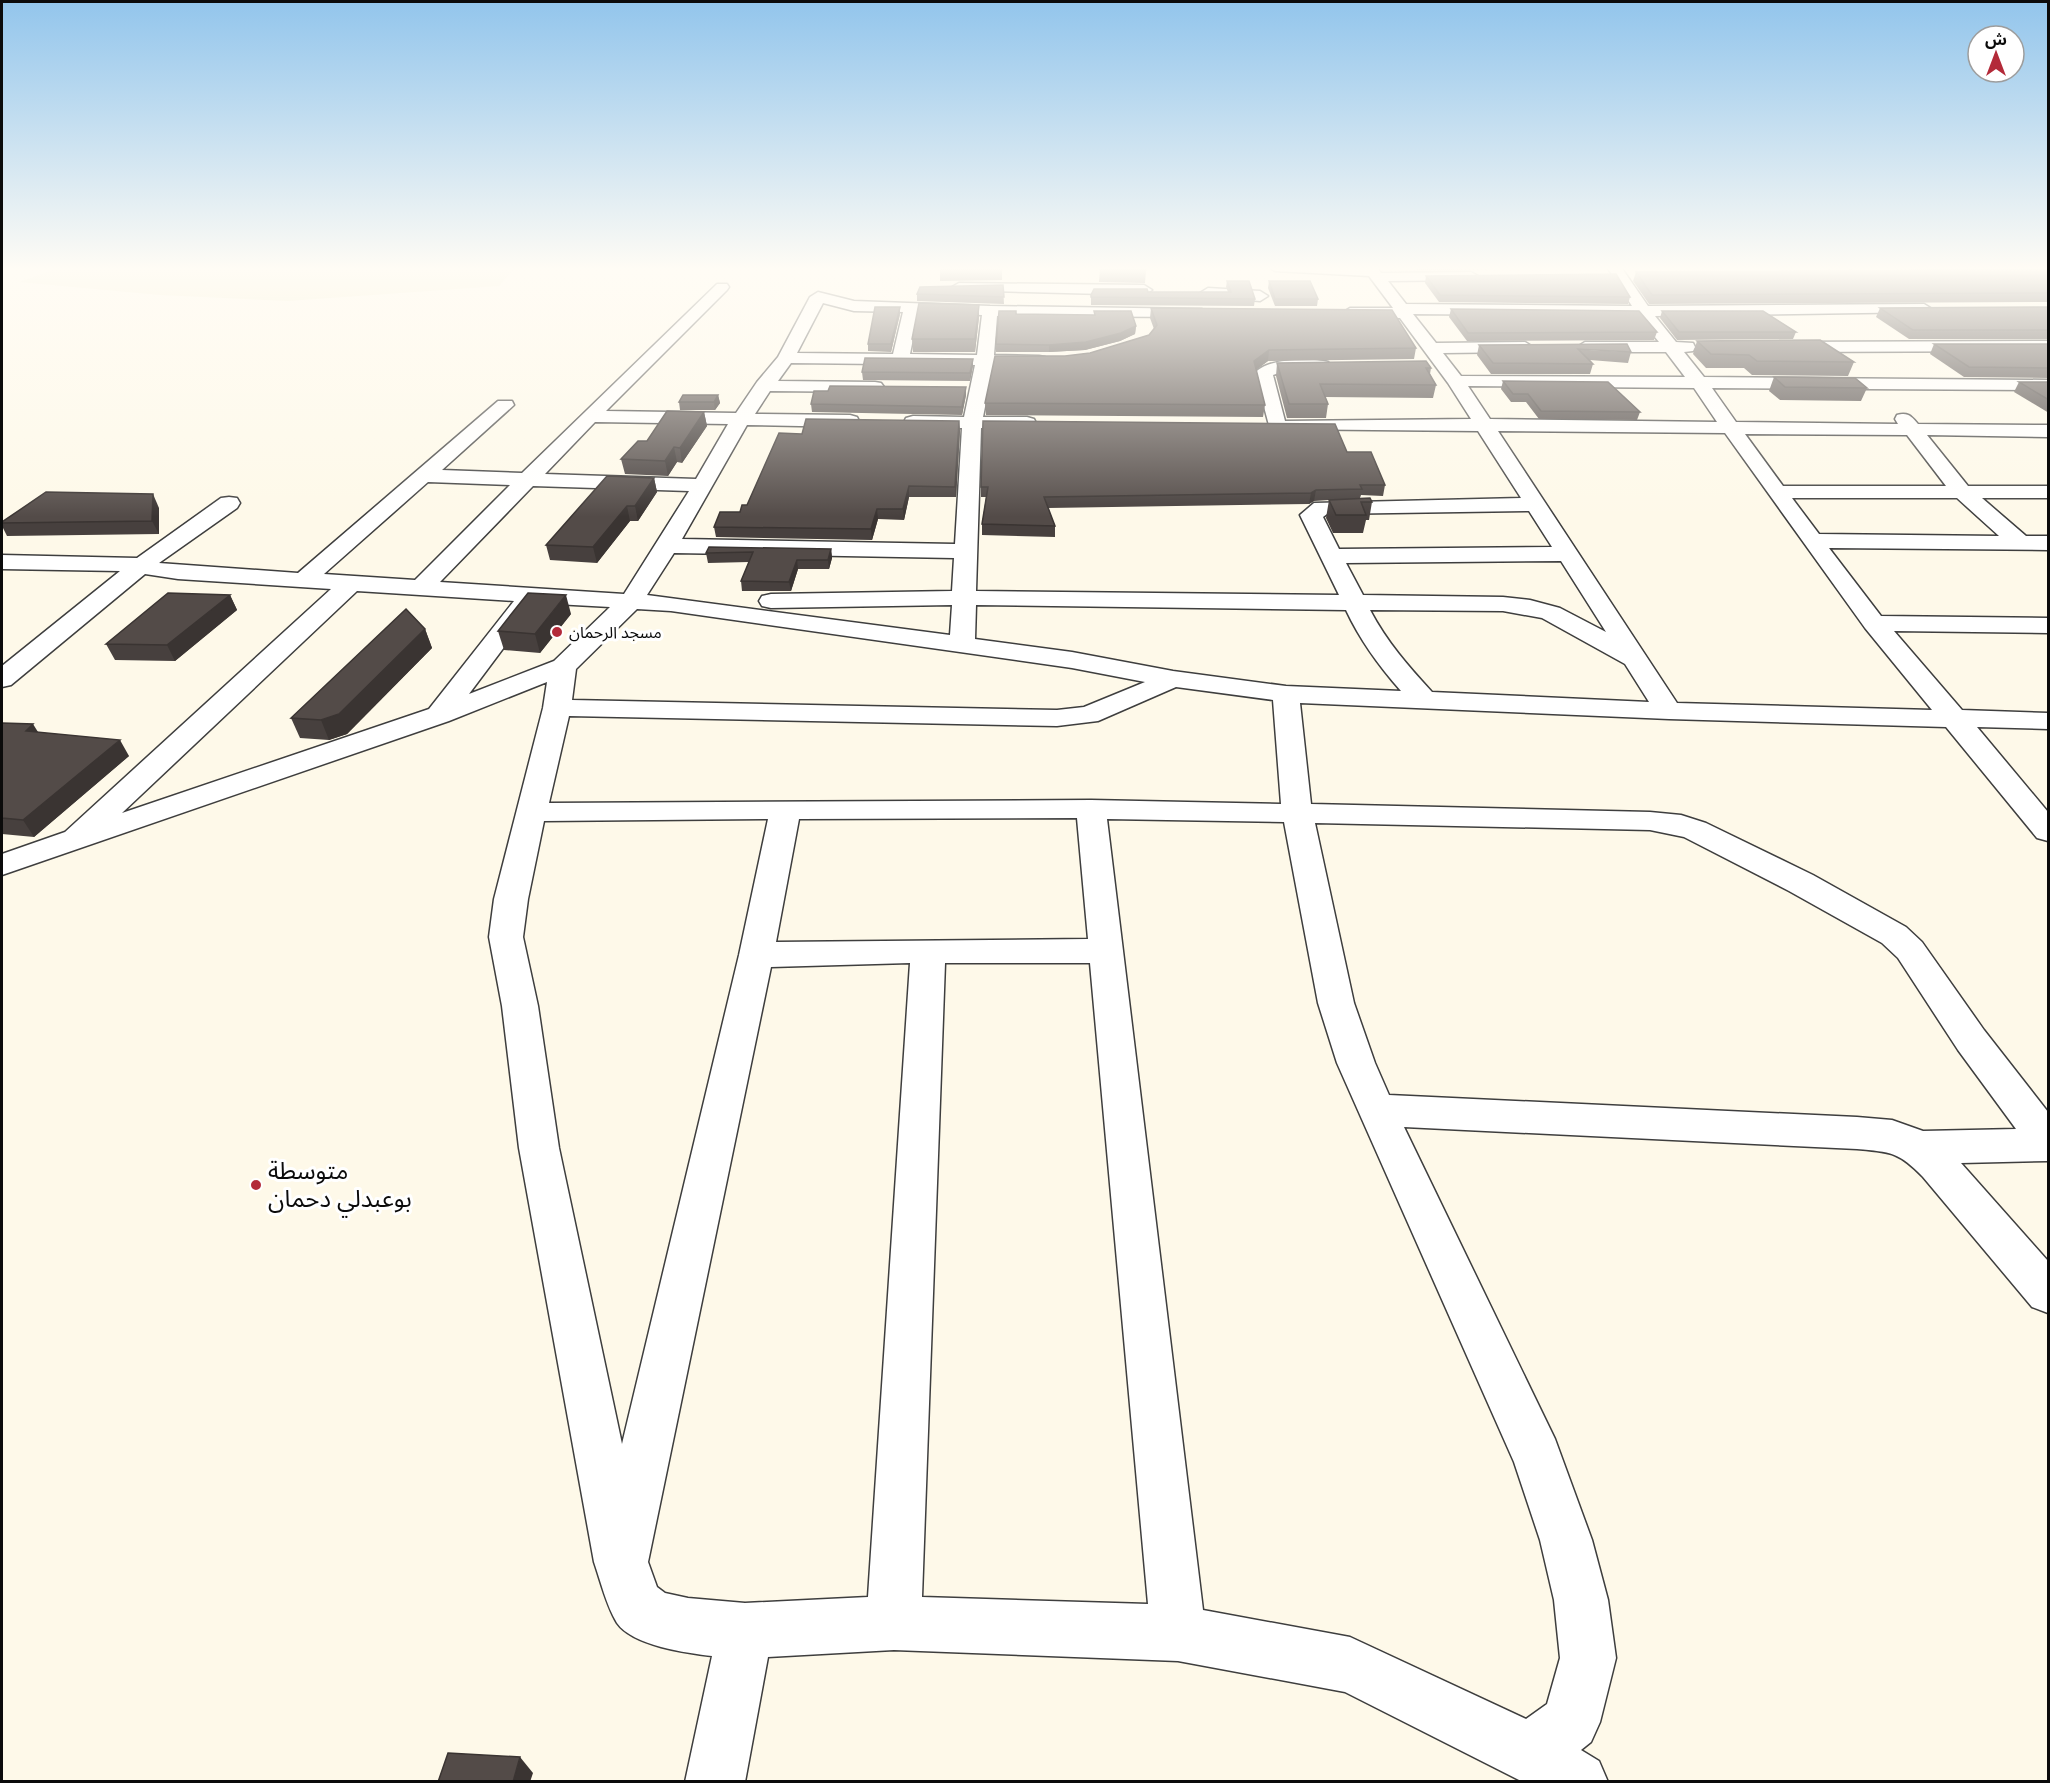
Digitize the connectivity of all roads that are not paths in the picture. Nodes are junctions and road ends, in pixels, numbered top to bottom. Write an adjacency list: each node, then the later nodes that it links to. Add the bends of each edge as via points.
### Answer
1 (657, 350): 21 (street)
2 (790, 350): 9 (street)
3 (902, 350): 10 (street)
4 (986, 350): 12 (street)
5 (1427, 350): 13 (street)
6 (1526, 350): 13 (street)
7 (1674, 350): 15 (street)
8 (1870, 350): 16 (street)
9 (786, 358): 10 (street); 18 (street)
10 (900, 360): 12 (street)
11 (1054, 360): 12 (street)
12 (985, 361): 25 (street, via 972,388)
13 (1437, 365): 15 (street); 28 (street)
14 (1340, 366): 29 (street, via 1283,366 1264,373)
15 (1699, 383): 16 (street); 30 (street)
16 (1880, 384): 17 (street); 31 (street)
17 (2049, 385)
18 (763, 386): 19 (street); 22 (street)
19 (894, 387)
20 (505, 405): 33 (street)
21 (590, 416): 22 (street); 34 (street)
22 (741, 419): 23 (street); 35 (street)
23 (868, 421)
24 (891, 422): 25 (street)
25 (972, 423): 26 (street); 45 (street)
26 (1042, 423)
27 (1253, 425): 29 (street)
28 (1485, 425): 29 (street); 30 (street); 40 (street)
29 (1277, 426)
30 (1731, 429): 31 (street); 36 (street)
31 (1911, 430): 32 (street); 37 (street)
32 (2049, 431)
33 (422, 476): 34 (street); 50 (street)
34 (526, 480): 35 (street); 51 (street)
35 (702, 485): 44 (street)
36 (1777, 492): 37 (street); 41 (street)
37 (1962, 492): 38 (street); 42 (street)
38 (2049, 492)
39 (229, 503): 49 (street)
40 (1536, 504): 46 (street); 47 (street, via 1322,508 1311,514)
41 (1812, 541): 42 (street); 58 (street)
42 (2019, 542): 43 (street)
43 (2049, 543)
44 (667, 546): 45 (street); 55 (street)
45 (966, 551): 54 (street)
46 (1568, 554): 47 (street); 61 (street)
47 (1330, 556): 56 (street)
48 (2, 562): 49 (street)
49 (142, 565): 50 (street, via 178,572); 63 (street)
50 (313, 573): 51 (street); 52 (street)
51 (427, 582): 52 (street); 53 (street)
52 (350, 584): 77 (street)
53 (530, 596): 55 (street); 69 (street)
54 (964, 598): 56 (street); 57 (street); 60 (street)
55 (631, 600): 57 (street); 62 (street)
56 (1353, 602): 61 (street, via 1530,607 1551,613); 66 (street, via 1389,661)
57 (670, 603): 60 (street)
58 (1874, 623): 59 (street); 70 (street)
59 (2049, 625)
60 (962, 645): 64 (street)
61 (1636, 659): 68 (street)
62 (563, 667): 67 (street); 69 (street)
63 (2, 679)
64 (1173, 679): 65 (street); 67 (street, via 1103,710 1056,718)
65 (1286, 694): 66 (street); 75 (street)
66 (1423, 699): 68 (street)
67 (557, 708): 74 (street)
68 (1669, 711): 70 (street)
69 (439, 715): 77 (street)
70 (1951, 717): 71 (street); 76 (street)
71 (2049, 721)
72 (1091, 809): 73 (street); 75 (street); 80 (street)
73 (786, 810): 74 (street); 81 (street)
74 (531, 812): 87 (street, via 506,937 520,1006 539,1149)
75 (1297, 812): 82 (street, via 1336,1003); 83 (street, via 1650,821 1695,830 1894,935 1910,950 1971,1040)
76 (2049, 831)
77 (76, 839): 78 (street)
78 (2, 866)
79 (928, 951): 80 (street); 81 (street); 88 (street)
80 (1107, 951): 90 (street)
81 (756, 955): 87 (street)
82 (1376, 1110): 85 (street, via 1857,1133 1907,1139); 91 (street, via 1537,1457 1566,1540 1581,1600 1588,1658 1571,1722)
83 (2049, 1141)
84 (2049, 1145): 85 (street)
85 (1921, 1147): 86 (street)
86 (2049, 1293)
87 (621, 1562): 89 (street, via 637,1605 650,1616)
88 (894, 1623): 89 (street); 90 (street)
89 (745, 1631): 92 (street)
90 (1178, 1633): 91 (street, via 1350,1665)
91 (1530, 1752): 93 (street)
92 (715, 1782)
93 (1578, 1782)

